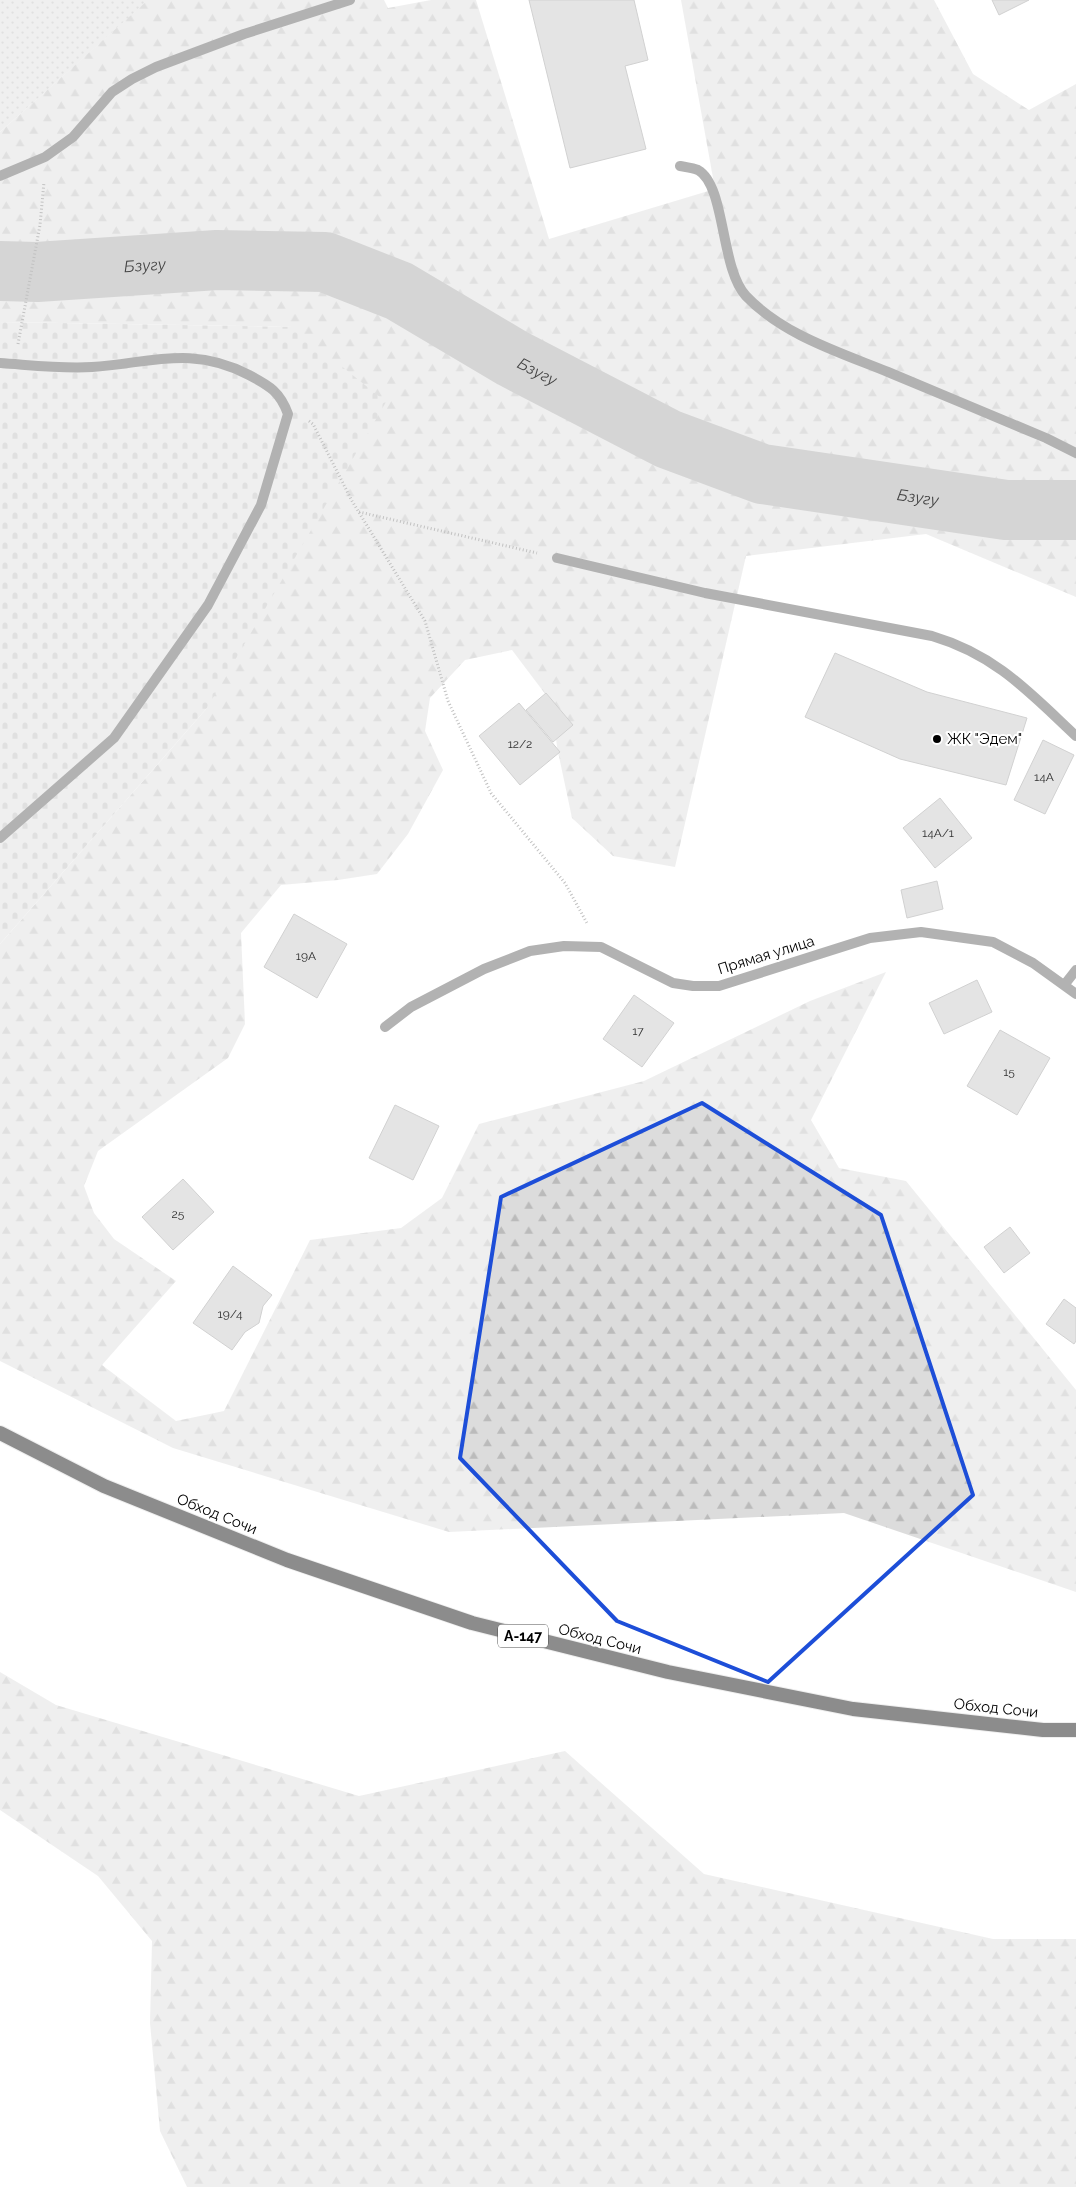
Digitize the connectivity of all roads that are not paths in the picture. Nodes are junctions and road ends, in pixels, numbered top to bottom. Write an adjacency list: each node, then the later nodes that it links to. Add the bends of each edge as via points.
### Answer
1 (350, 0): 3 (street, via 244,34 132,79 112,92 72,137 45,157)
2 (680, 166): 5 (street, via 698,170 709,182 730,262 744,294 769,317 820,344)
3 (0, 176)
4 (0, 362): 8 (street, via 91,367 181,356 208,359 240,370 270,387 283,400 288,414 261,505 208,605 114,738)
5 (1076, 453)
6 (557, 558): 7 (street, via 705,593 961,644 991,661 1024,687)
7 (1076, 736)
8 (0, 838)
9 (1076, 970): 10 (street)
10 (1065, 984): 11 (street, Прямая улица); 12 (street, Прямая улица, via 993,942 920,932 870,938 719,986 673,983 601,947 564,946 530,951 484,968 419,1003)
11 (1076, 994)
12 (385, 1027)
13 (0, 1433): 14 (highway, Обход Сочи / А-147, via 104,1486 278,1557 472,1623 668,1672 853,1709 1043,1730)
14 (1076, 1730)

